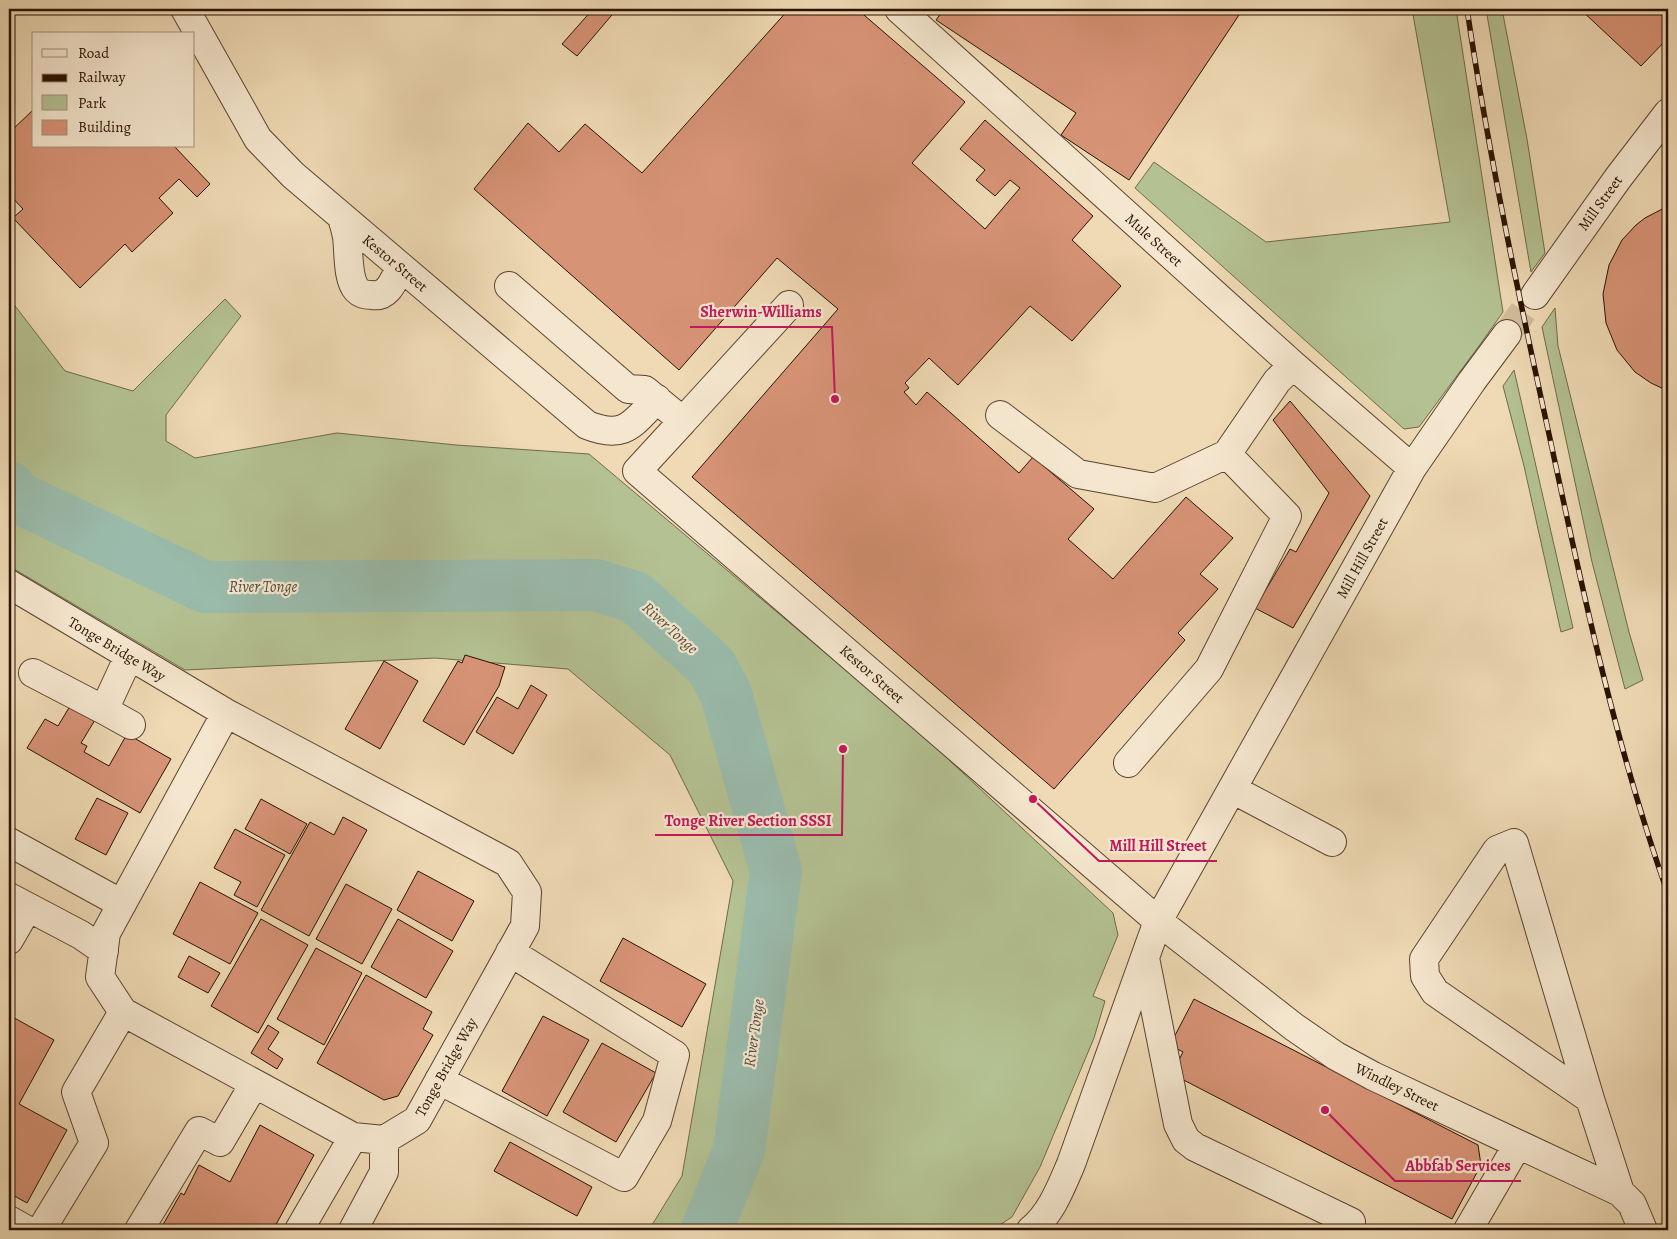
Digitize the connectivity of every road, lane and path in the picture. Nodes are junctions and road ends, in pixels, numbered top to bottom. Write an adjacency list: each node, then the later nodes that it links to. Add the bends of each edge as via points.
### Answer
1 (184, 9): 4 (street, Kestor Street, via 258,140 293,176)
2 (910, 12): 10 (street, Mule Street)
3 (1668, 113): 7 (street, Mill Street)
4 (342, 218): 5 (street, Kestor Street); 5 (street, via 353,283 358,291 375,296 384,293)
5 (400, 268): 11 (street, Kestor Street, via 587,425 602,431 629,427)
6 (509, 286): 11 (street, via 628,389 645,390)
7 (1535, 295)
8 (789, 305): 13 (street)
9 (1507, 334): 15 (street, Mill Hill Street)
10 (1292, 365): 14 (street); 15 (street, Mule Street)
11 (657, 399): 13 (street)
12 (1000, 415): 14 (street, via 1078,474 1155,488)
13 (683, 421): 28 (street, Kestor Street, via 638,472)
14 (1227, 454): 22 (street, via 1286,516 1209,669)
15 (1412, 468): 23 (street, Mill Hill Street)
16 (9, 584): 17 (street, Tonge Bridge Way)
17 (129, 656): 19 (street); 20 (street, Tonge Bridge Way)
18 (33, 673): 19 (street)
19 (104, 710): 21 (street)
20 (226, 713): 27 (street); 31 (street, Tonge Bridge Way, via 508,863 527,892 525,926)
21 (132, 725)
22 (1128, 763)
23 (1232, 789): 25 (street); 28 (street, Mill Hill Street)
24 (9, 842): 27 (street)
25 (1332, 842)
26 (18, 902): 29 (street); 30 (street, via 81,935)
27 (122, 904): 30 (street, via 106,933)
28 (1158, 921): 32 (street, Mill Hill Street); 39 (street, Windley Street, via 1336,1056)
29 (9, 940)
30 (104, 951): 33 (street, via 100,977)
31 (510, 952): 34 (street, Tonge Bridge Way); 34 (street, via 675,1055 657,1122 624,1176)
32 (1145, 958): 42 (street, via 1178,1124 1186,1140); 43 (street, Mill Hill Street, via 1071,1164)
33 (122, 1012): 35 (street); 45 (street, via 76,1092 94,1143)
34 (439, 1080): 38 (street, Tonge Bridge Way, via 417,1120)
35 (254, 1084): 37 (street); 46 (street, via 220,1142 199,1130)
36 (1590, 1098): 36 (street, via 1435,992 1425,976 1424,959 1476,881 1497,850 1514,843); 40 (street)
37 (353, 1137): 38 (street); 47 (street)
38 (384, 1140): 48 (street, via 384,1172)
39 (1518, 1144): 40 (street, Windley Street); 49 (street)
40 (1620, 1192): 50 (street, Windley Street, via 1632,1204)
41 (9, 1220): 44 (street)
42 (1351, 1222)
43 (1039, 1228)
44 (27, 1230)
45 (41, 1230)
46 (139, 1230)
47 (299, 1230)
48 (353, 1230)
49 (1468, 1230)
50 (1643, 1230)

